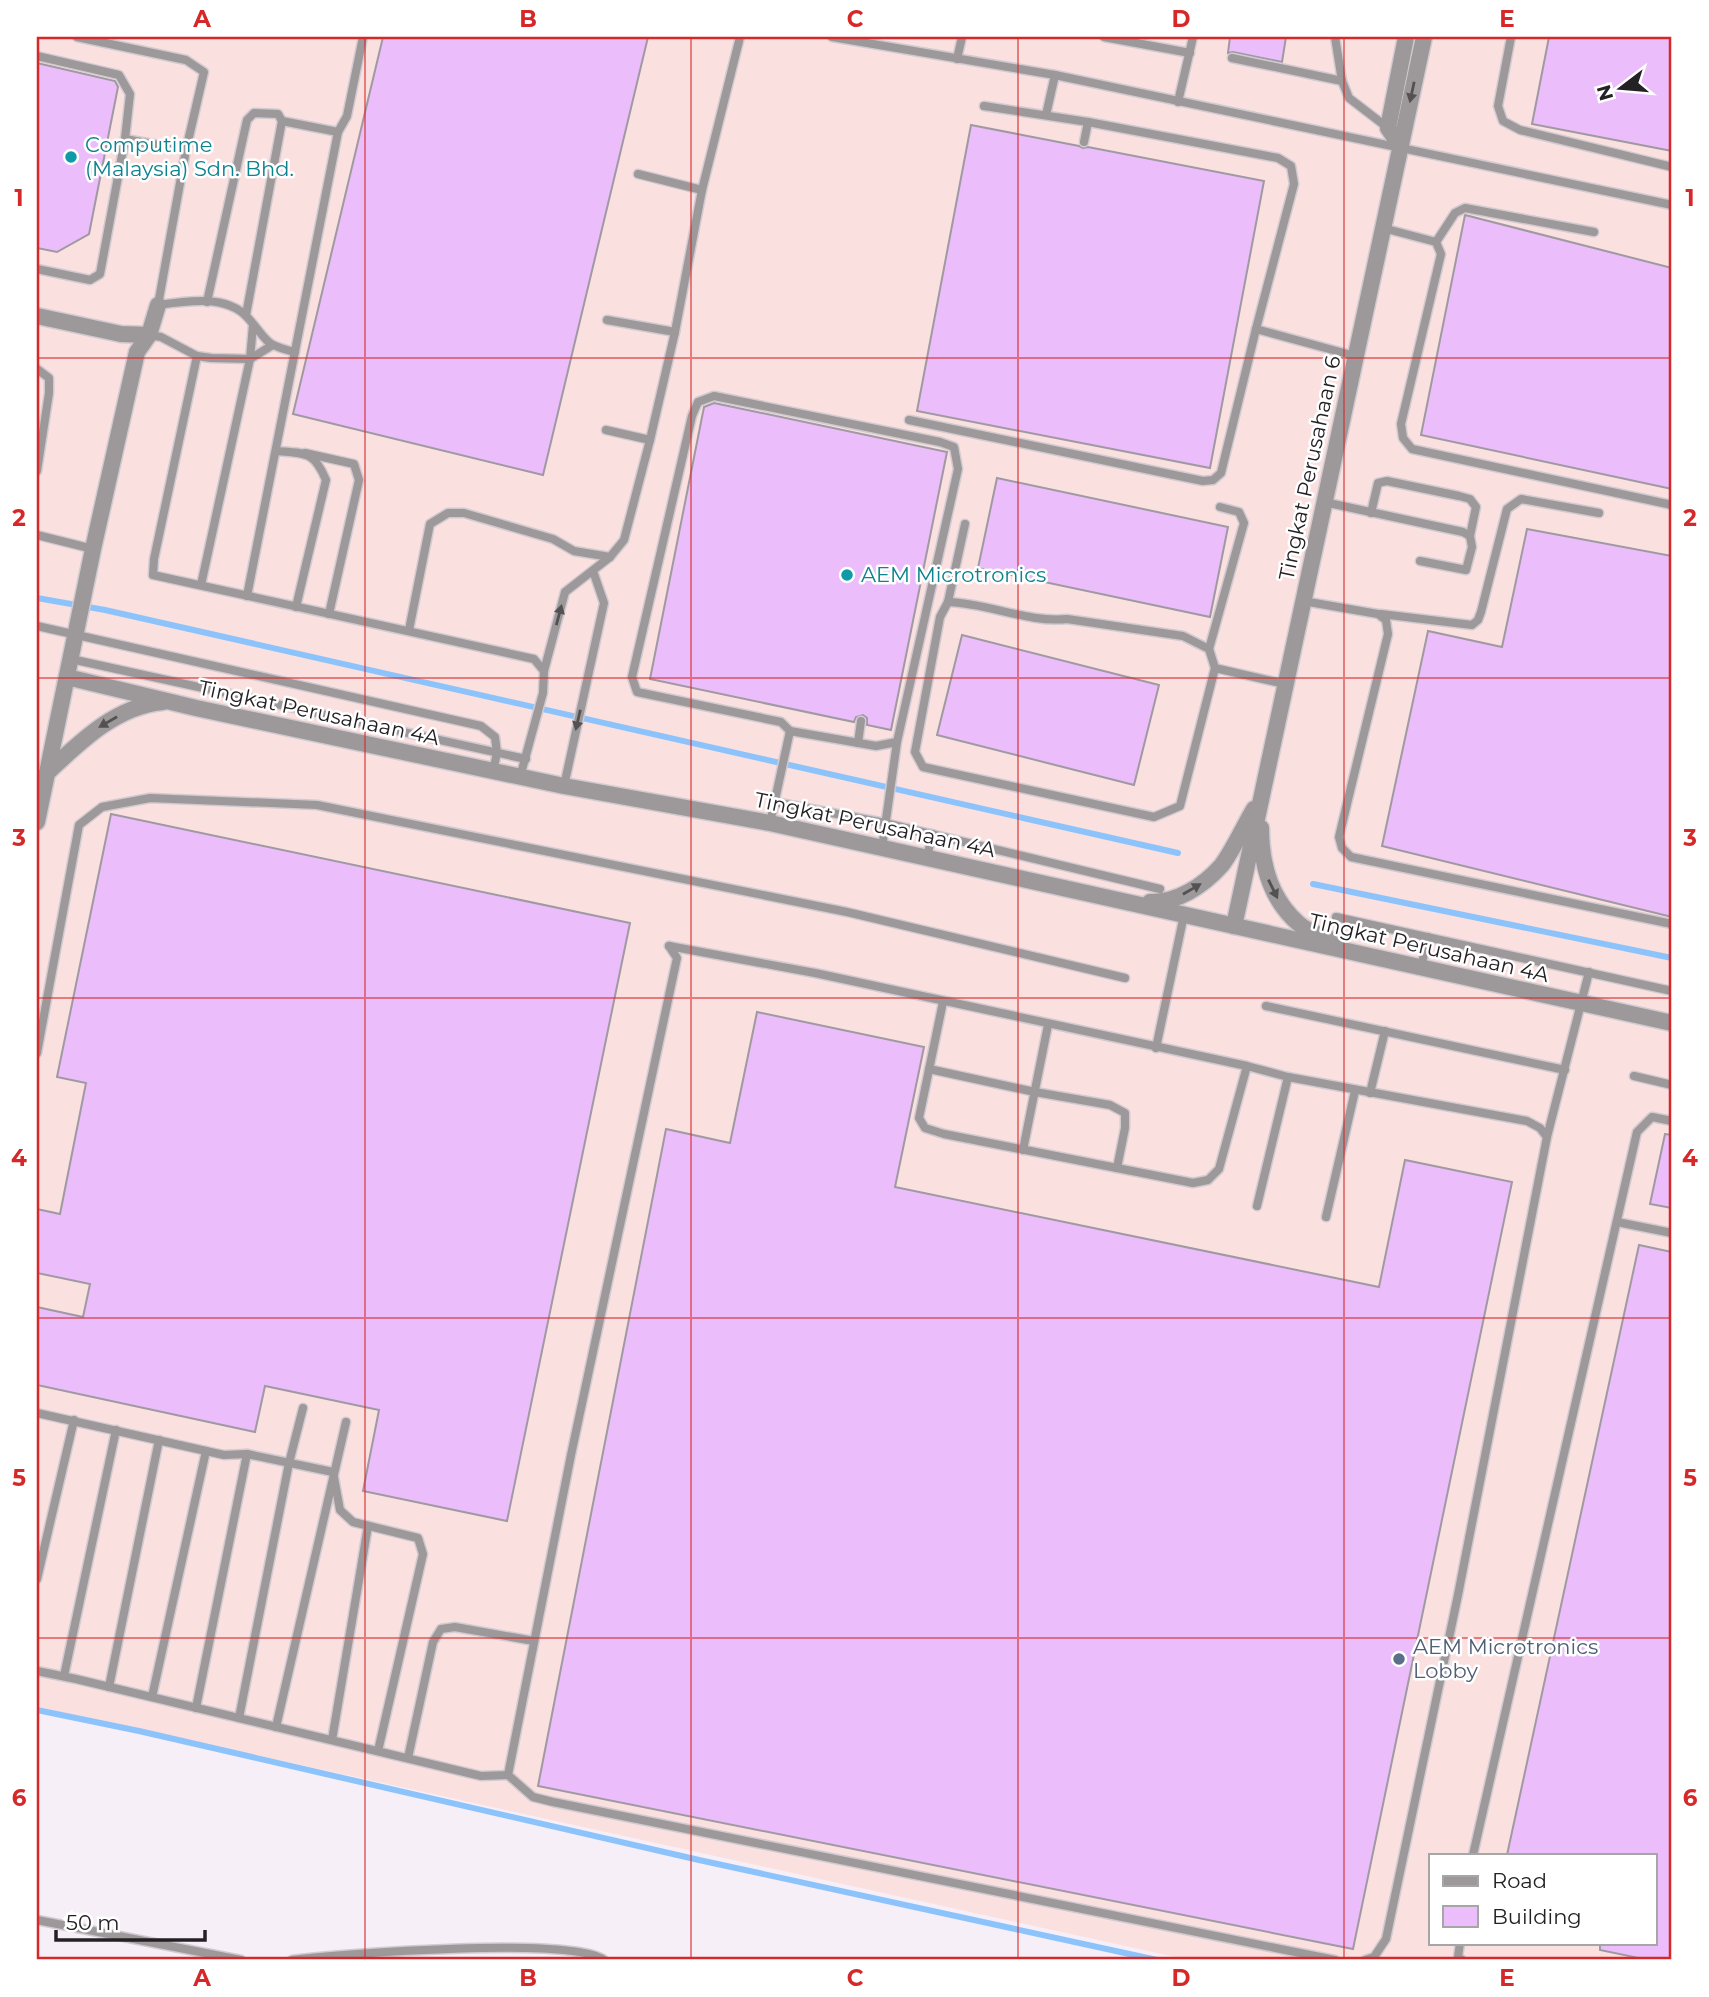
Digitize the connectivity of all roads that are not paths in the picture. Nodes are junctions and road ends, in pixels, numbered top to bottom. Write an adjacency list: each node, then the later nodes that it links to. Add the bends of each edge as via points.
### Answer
1 (77, 37): 28 (lane, via 186,60 204,72)
2 (363, 37): 24 (lane, via 347,116)
3 (740, 37): 31 (lane)
4 (832, 37): 15 (lane)
5 (962, 37): 15 (lane)
6 (1104, 37): 12 (lane)
7 (1193, 37): 12 (lane)
8 (1335, 37): 17 (lane)
9 (1406, 37): 23 (street)
10 (1424, 37): 27 (street, Tingkat Perusahaan 6, one-way to 27)
11 (1511, 37): 29 (lane, via 1498,106 1503,121 1520,130)
12 (1190, 53): 18 (lane)
13 (37, 57): 25 (lane, via 118,75 130,94)
14 (1233, 58): 17 (lane)
15 (957, 59): 16 (lane)
16 (1055, 75): 18 (lane); 20 (lane)
17 (1342, 81): 23 (lane, via 1349,98)
18 (1178, 102): 27 (lane)
19 (984, 106): 20 (lane)
20 (1046, 115): 22 (lane)
21 (282, 121): 24 (lane); 37 (lane, via 278,114 254,113 247,120); 39 (lane)
22 (1088, 122): 26 (lane); 43 (lane, via 1278,158 1291,166 1294,184)
23 (1388, 128): 27 (street)
24 (338, 132): 47 (lane)
25 (125, 139): 28 (lane); 36 (lane, via 100,274 90,280)
26 (1084, 142)
27 (1401, 147): 32 (lane); 33 (street, Tingkat Perusahaan 6)
28 (186, 150): 38 (lane)
29 (1672, 167)
30 (638, 174): 31 (lane)
31 (702, 190): 44 (lane)
32 (1672, 205)
33 (1383, 228): 35 (lane); 49 (street, Tingkat Perusahaan 6)
34 (1594, 232): 35 (lane, via 1465,208 1455,213)
35 (1436, 242): 59 (lane, via 1441,254 1401,424 1403,438 1412,449)
36 (37, 269)
37 (207, 302): 38 (lane); 39 (lane)
38 (158, 305): 45 (street)
39 (246, 315): 42 (lane)
40 (37, 316): 45 (street, via 121,334)
41 (607, 320): 44 (lane)
42 (253, 325): 46 (lane); 50 (lane)
43 (1256, 329): 49 (lane); 52 (lane, via 1222,473 1213,480)
44 (675, 331): 54 (lane)
45 (149, 335): 48 (lane); 66 (street, via 137,352)
46 (271, 346): 47 (lane); 50 (lane)
47 (295, 352): 55 (lane)
48 (197, 356): 50 (lane); 70 (lane, via 153,575)
49 (1356, 356): 58 (street, Tingkat Perusahaan 6)
50 (250, 359): 70 (lane)
51 (37, 369): 57 (lane, via 49,378 49,386)
52 (909, 420)
53 (606, 430): 54 (lane)
54 (650, 440): 67 (lane, via 624,540)
55 (276, 451): 56 (lane); 71 (lane)
56 (305, 453): 74 (lane, via 318,461 326,480); 75 (lane, via 354,464 359,480)
57 (37, 471)
58 (1324, 502): 61 (lane); 72 (street, Tingkat Perusahaan 6)
59 (1672, 505)
60 (1220, 507): 80 (lane, via 1239,512 1244,523)
61 (1371, 513): 65 (lane); 65 (lane, via 1378,483 1387,481 1459,496 1476,507)
62 (1600, 513): 76 (lane, via 1521,499 1507,509 1481,612 1472,625)
63 (965, 524): 73 (lane)
64 (37, 535): 66 (lane)
65 (1470, 536): 68 (lane, via 1466,570)
66 (93, 549): 79 (street)
67 (610, 556): 69 (lane); 78 (lane, via 574,551 507,524 448,513 430,524)
68 (1420, 561)
69 (593, 571): 83 (lane, one-way to 69, via 565,592); 96 (lane, one-way to 96, via 604,603)
70 (201, 585): 71 (lane)
71 (247, 596): 74 (lane)
72 (1303, 601): 76 (lane); 85 (street, Tingkat Perusahaan 6)
73 (948, 602): 80 (lane, via 1049,621 1068,619 1183,636); 82 (lane, via 940,617 915,752 923,767 1154,817 1180,806)
74 (296, 607): 75 (lane)
75 (329, 614): 78 (lane)
76 (1378, 614): 111 (lane, via 1386,620 1388,634 1339,837 1342,848 1351,857)
77 (37, 626): 79 (lane)
78 (409, 630): 83 (lane, via 534,659)
79 (75, 633): 81 (street); 91 (lane, via 481,726 495,737)
80 (1209, 649): 82 (lane)
81 (71, 659): 84 (street); 91 (lane)
82 (1215, 668): 85 (lane)
83 (544, 671): 92 (lane)
84 (67, 677): 86 (street, Tingkat Perusahaan 4A); 94 (street)
85 (1285, 684): 97 (street, Tingkat Perusahaan 6)
86 (196, 708): 93 (street, Tingkat Perusahaan 4A); 94 (street, one-way to 94, via 161,701 130,709 100,726)
87 (861, 721): 90 (lane)
88 (790, 731): 89 (lane, via 781,722 636,692 632,677 692,416 698,402 714,396 954,447 958,469); 90 (lane); 98 (lane)
89 (897, 742): 90 (lane); 101 (lane)
90 (858, 743)
91 (497, 752): 92 (lane); 93 (lane)
92 (526, 759): 95 (lane)
93 (493, 771): 95 (street, Tingkat Perusahaan 4A)
94 (47, 773): 99 (street)
95 (520, 777): 96 (street, Tingkat Perusahaan 4A)
96 (564, 786): 100 (street, Tingkat Perusahaan 4A)
97 (1261, 798): 108 (street, Tingkat Perusahaan 6, one-way to 97, via 1162,903 1194,890 1223,865); 112 (street, Tingkat Perusahaan 6); 114 (street, Tingkat Perusahaan 6, one-way to 114, via 1266,874 1279,901 1300,925)
98 (774, 802): 100 (lane); 101 (lane)
99 (37, 822)
100 (770, 823): 103 (street, Tingkat Perusahaan 4A)
101 (885, 823): 102 (lane); 103 (lane)
102 (932, 834): 104 (lane); 105 (lane)
103 (882, 848): 104 (street, Tingkat Perusahaan 4A)
104 (927, 858): 107 (street, Tingkat Perusahaan 4A)
105 (1114, 878): 106 (lane); 107 (lane)
106 (1160, 889)
107 (1108, 898): 108 (street, Tingkat Perusahaan 4A)
108 (1126, 902): 109 (street, Tingkat Perusahaan 4A)
109 (1184, 915): 112 (street, Tingkat Perusahaan 4A); 125 (lane)
110 (1336, 917): 113 (lane)
111 (1672, 924)
112 (1234, 926): 114 (street, Tingkat Perusahaan 4A)
113 (1428, 937): 115 (lane); 116 (lane)
114 (1368, 956): 115 (street, Tingkat Perusahaan 4A)
115 (1421, 967): 120 (street, Tingkat Perusahaan 4A)
116 (1589, 972): 118 (lane); 120 (lane)
117 (1125, 978): 126 (lane, via 848,912 317,805 150,798 102,807 79,825)
118 (1672, 991)
119 (943, 1002): 123 (lane); 128 (lane); 156 (lane, via 669,946 677,958)
120 (1582, 1003): 122 (street, Tingkat Perusahaan 4A); 129 (lane)
121 (1266, 1006): 124 (lane)
122 (1672, 1023)
123 (1048, 1025): 125 (lane); 134 (lane)
124 (1384, 1031): 129 (lane); 135 (lane)
125 (1156, 1048): 127 (lane)
126 (37, 1053)
127 (1247, 1066): 131 (lane); 139 (lane, via 1219,1169 1208,1180 1193,1183)
128 (929, 1069): 134 (lane); 138 (lane, via 919,1118 925,1128)
129 (1565, 1070): 137 (lane)
130 (1634, 1076): 132 (lane)
131 (1288, 1077): 133 (lane); 140 (lane)
132 (1672, 1085)
133 (1355, 1091): 135 (lane); 141 (lane)
134 (1035, 1092): 138 (lane); 139 (lane, via 1111,1105 1125,1113)
135 (1370, 1093): 137 (lane, via 1527,1121)
136 (1672, 1121): 142 (lane, via 1653,1116 1637,1132)
137 (1548, 1137): 175 (lane, via 1386,1939 1374,1957)
138 (1023, 1150): 139 (lane)
139 (1117, 1168)
140 (1257, 1206)
141 (1326, 1217)
142 (1617, 1222): 143 (lane); 168 (lane)
143 (1672, 1233)
144 (303, 1408): 152 (lane)
145 (37, 1412): 146 (lane)
146 (74, 1420): 148 (lane); 155 (lane)
147 (346, 1422): 153 (lane)
148 (116, 1430): 149 (lane); 158 (lane)
149 (159, 1440): 150 (lane); 159 (lane)
150 (205, 1451): 151 (lane); 160 (lane)
151 (247, 1454): 152 (lane); 161 (lane)
152 (289, 1463): 153 (lane); 162 (lane)
153 (333, 1472): 154 (lane, via 340,1510 353,1522); 163 (lane)
154 (368, 1526): 164 (lane); 165 (lane, via 418,1538 423,1554)
155 (37, 1579)
156 (534, 1641): 166 (lane, via 455,1626 441,1629 433,1642); 167 (lane)
157 (37, 1671): 158 (lane)
158 (64, 1676): 159 (lane)
159 (109, 1687): 160 (lane)
160 (152, 1697): 161 (lane)
161 (196, 1707): 162 (lane)
162 (239, 1718): 163 (lane)
163 (276, 1727): 164 (lane)
164 (332, 1740): 165 (lane)
165 (378, 1751): 166 (lane)
166 (408, 1758): 167 (lane, via 481,1776)
167 (508, 1775): 174 (lane, via 533,1797 553,1802)
168 (1473, 1854)
169 (37, 1920): 171 (lane)
170 (1460, 1944): 176 (lane)
171 (241, 1960)
172 (292, 1960): 173 (lane, via 513,1947 581,1951)
173 (604, 1960)
174 (1335, 1960)
175 (1365, 1960)
176 (1462, 1960)

